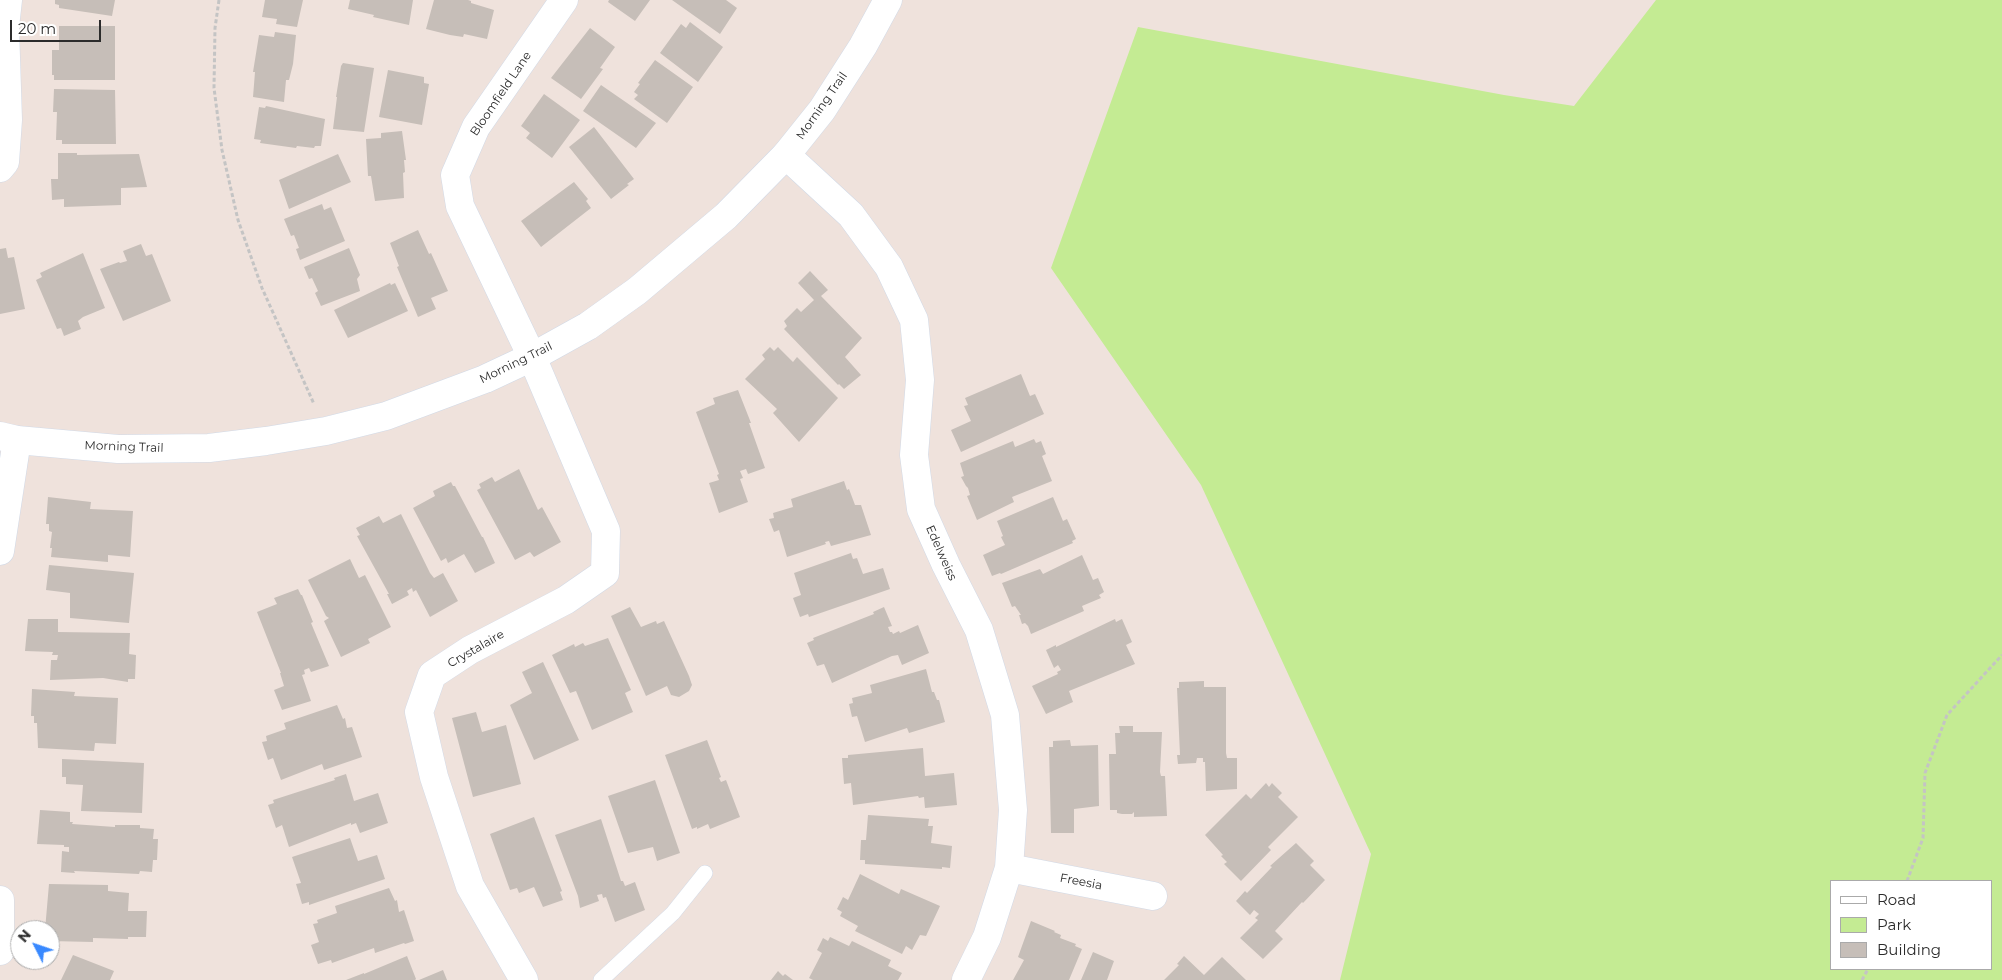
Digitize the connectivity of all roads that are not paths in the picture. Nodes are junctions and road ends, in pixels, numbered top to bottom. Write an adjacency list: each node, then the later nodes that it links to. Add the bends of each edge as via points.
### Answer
1 (8, 0): 5 (street, via 5,27 7,128 5,162)
2 (564, 0): 6 (street, Bloomfield Lane, via 476,128 455,175 460,206)
3 (888, 0): 4 (street, Morning Trail, via 822,110)
4 (786, 155): 6 (street, Morning Trail, via 726,216 637,292 588,326); 9 (street, Edelweiss, via 850,215 889,267 914,320 920,380 914,455 921,509 979,630 1005,715 1013,810)
5 (0, 168)
6 (532, 357): 7 (street, Morning Trail, via 485,379 386,416 326,431 209,448 118,449); 14 (street, Crystalaire, via 606,531 605,573 566,600 470,650 432,675 419,712 434,777 470,886)
7 (9, 438): 8 (street)
8 (0, 551)
9 (1009, 868): 11 (street, Freesia); 16 (street, Edelweiss, via 987,937)
10 (705, 873): 15 (lane, via 673,913)
11 (1153, 896)
12 (0, 900): 13 (street)
13 (0, 951)
14 (524, 980)
15 (601, 980)
16 (966, 980)

